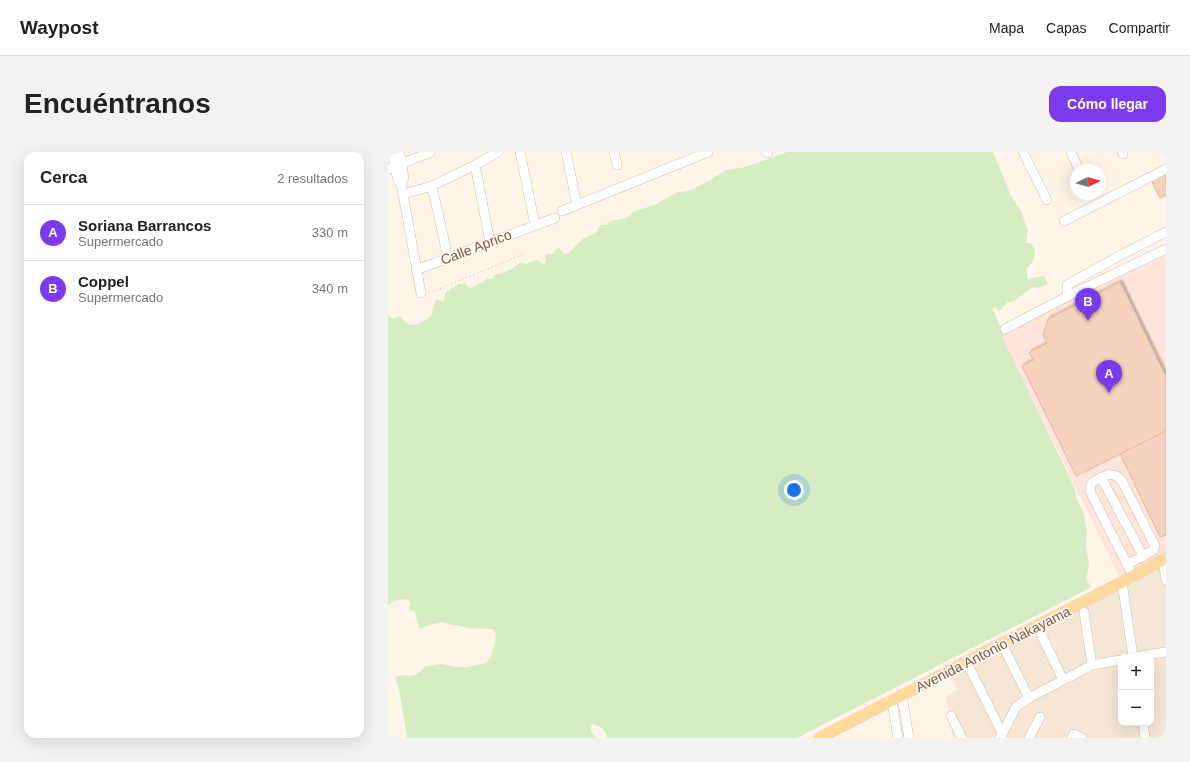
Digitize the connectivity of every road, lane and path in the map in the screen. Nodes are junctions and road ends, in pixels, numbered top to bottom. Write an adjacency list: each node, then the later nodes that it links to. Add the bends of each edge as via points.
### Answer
1 (431, 152): 9 (street)
2 (498, 152): 11 (street)
3 (520, 152): 21 (street)
4 (566, 152): 17 (street)
5 (614, 152): 12 (street)
6 (708, 152): 17 (street)
7 (1023, 152): 16 (street)
8 (1071, 152): 10 (street)
9 (396, 160): 15 (street, via 398,181)
10 (1076, 164)
11 (475, 165): 14 (street); 23 (street)
12 (617, 165)
13 (1166, 169): 20 (street)
14 (432, 186): 15 (street); 26 (street)
15 (403, 194): 27 (street)
16 (1047, 200)
17 (577, 205): 18 (street)
18 (562, 211)
19 (554, 218): 21 (street, Calle Aprico)
20 (1064, 221)
21 (535, 225): 23 (street, Calle Aprico)
22 (1166, 232): 29 (street, via 1067,285 1067,292)
23 (490, 242): 26 (street, Calle Aprico)
24 (1166, 249): 29 (street)
25 (524, 254): 28 (path, via 428,293)
26 (448, 258): 27 (street, Calle Aprico)
27 (416, 270): 28 (street)
28 (421, 293)
29 (1072, 294): 30 (street)
30 (1005, 328)
31 (1101, 477): 32 (street); 32 (street, via 1109,474 1117,476 1125,488 1155,546 1154,550); 34 (street, via 1091,484 1090,491)
32 (1143, 556): 34 (street)
33 (1165, 559): 35 (main road, Avenida Antonio Nakayama); 36 (street)
34 (1128, 564): 35 (street)
35 (1133, 576): 37 (main road, Avenida Antonio Nakayama)
36 (1166, 580)
37 (1122, 582): 42 (street); 48 (main road, Avenida Antonio Nakayama)
38 (1084, 612): 45 (street)
39 (1040, 632): 47 (street)
40 (1005, 650): 49 (street)
41 (1166, 652): 43 (street)
42 (1134, 654)
43 (1153, 654)
44 (1118, 661): 45 (street)
45 (1092, 665): 47 (street)
46 (970, 669): 54 (street)
47 (1063, 680): 49 (street)
48 (902, 696): 50 (main road, Avenida Antonio Nakayama); 57 (street)
49 (1029, 698): 54 (street, via 1016,707)
50 (892, 701): 55 (main road, Avenida Antonio Nakayama); 56 (street)
51 (951, 716): 58 (street)
52 (1040, 717): 59 (street)
53 (1143, 726): 60 (street)
54 (1001, 736)
55 (819, 738)
56 (898, 738)
57 (909, 738)
58 (962, 738)
59 (1029, 738)
60 (1145, 738)

